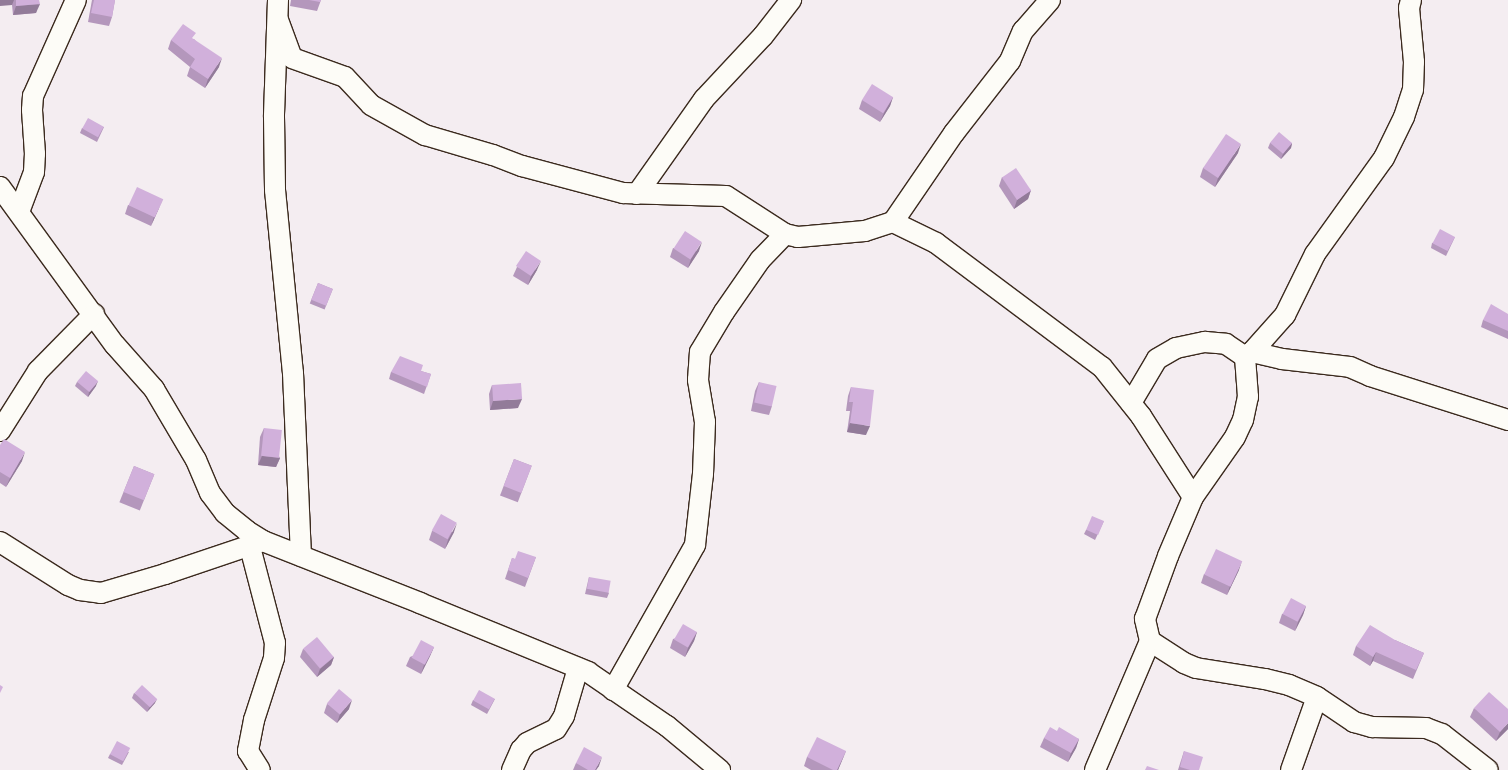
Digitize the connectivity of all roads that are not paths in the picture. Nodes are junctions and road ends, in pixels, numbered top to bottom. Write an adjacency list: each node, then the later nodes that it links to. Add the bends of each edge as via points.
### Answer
1 (76, 0): 8 (street, via 34,96 34,172)
2 (791, 0): 7 (street, via 763,36 704,99)
3 (1050, 0): 9 (street, via 1023,31 1010,61 954,132)
4 (1411, 0): 12 (street, via 1413,90 1404,117 1384,158 1316,254 1285,315)
5 (278, 10): 7 (street, via 292,58 345,76 371,105 425,135 493,154 522,166); 19 (street, via 275,190 293,374)
6 (0, 188): 8 (street)
7 (637, 194): 10 (street, via 726,196)
8 (19, 212): 11 (street)
9 (893, 222): 10 (street, via 865,231 835,235 798,237); 13 (street, via 936,243 1102,367)
10 (785, 234): 22 (street, via 760,260 700,352 698,380 705,422 695,545)
11 (94, 314): 15 (street, via 38,371); 18 (street, via 171,414 210,493)
12 (1248, 354): 13 (street, via 1226,344 1205,342 1176,348 1157,359); 14 (street, via 1350,367); 16 (street, via 1248,397 1243,420 1235,437)
13 (1131, 403): 16 (street)
14 (1508, 420)
15 (0, 431)
16 (1193, 497): 20 (street, via 1145,619)
17 (0, 542): 18 (street, via 68,585 101,593)
18 (256, 544): 19 (street); 24 (street, via 276,643)
19 (301, 556): 21 (street)
20 (1150, 641): 23 (street, via 1196,668 1265,679); 29 (street)
21 (578, 668): 22 (street); 27 (street, via 564,716 556,729 527,744)
22 (613, 690): 28 (street, via 667,726)
23 (1317, 697): 30 (street); 31 (street, via 1354,722 1372,727 1426,728 1442,734)
24 (248, 751): 25 (street); 26 (street)
25 (241, 770)
26 (260, 770)
27 (512, 770)
28 (720, 770)
29 (1095, 770)
30 (1291, 770)
31 (1488, 770)

